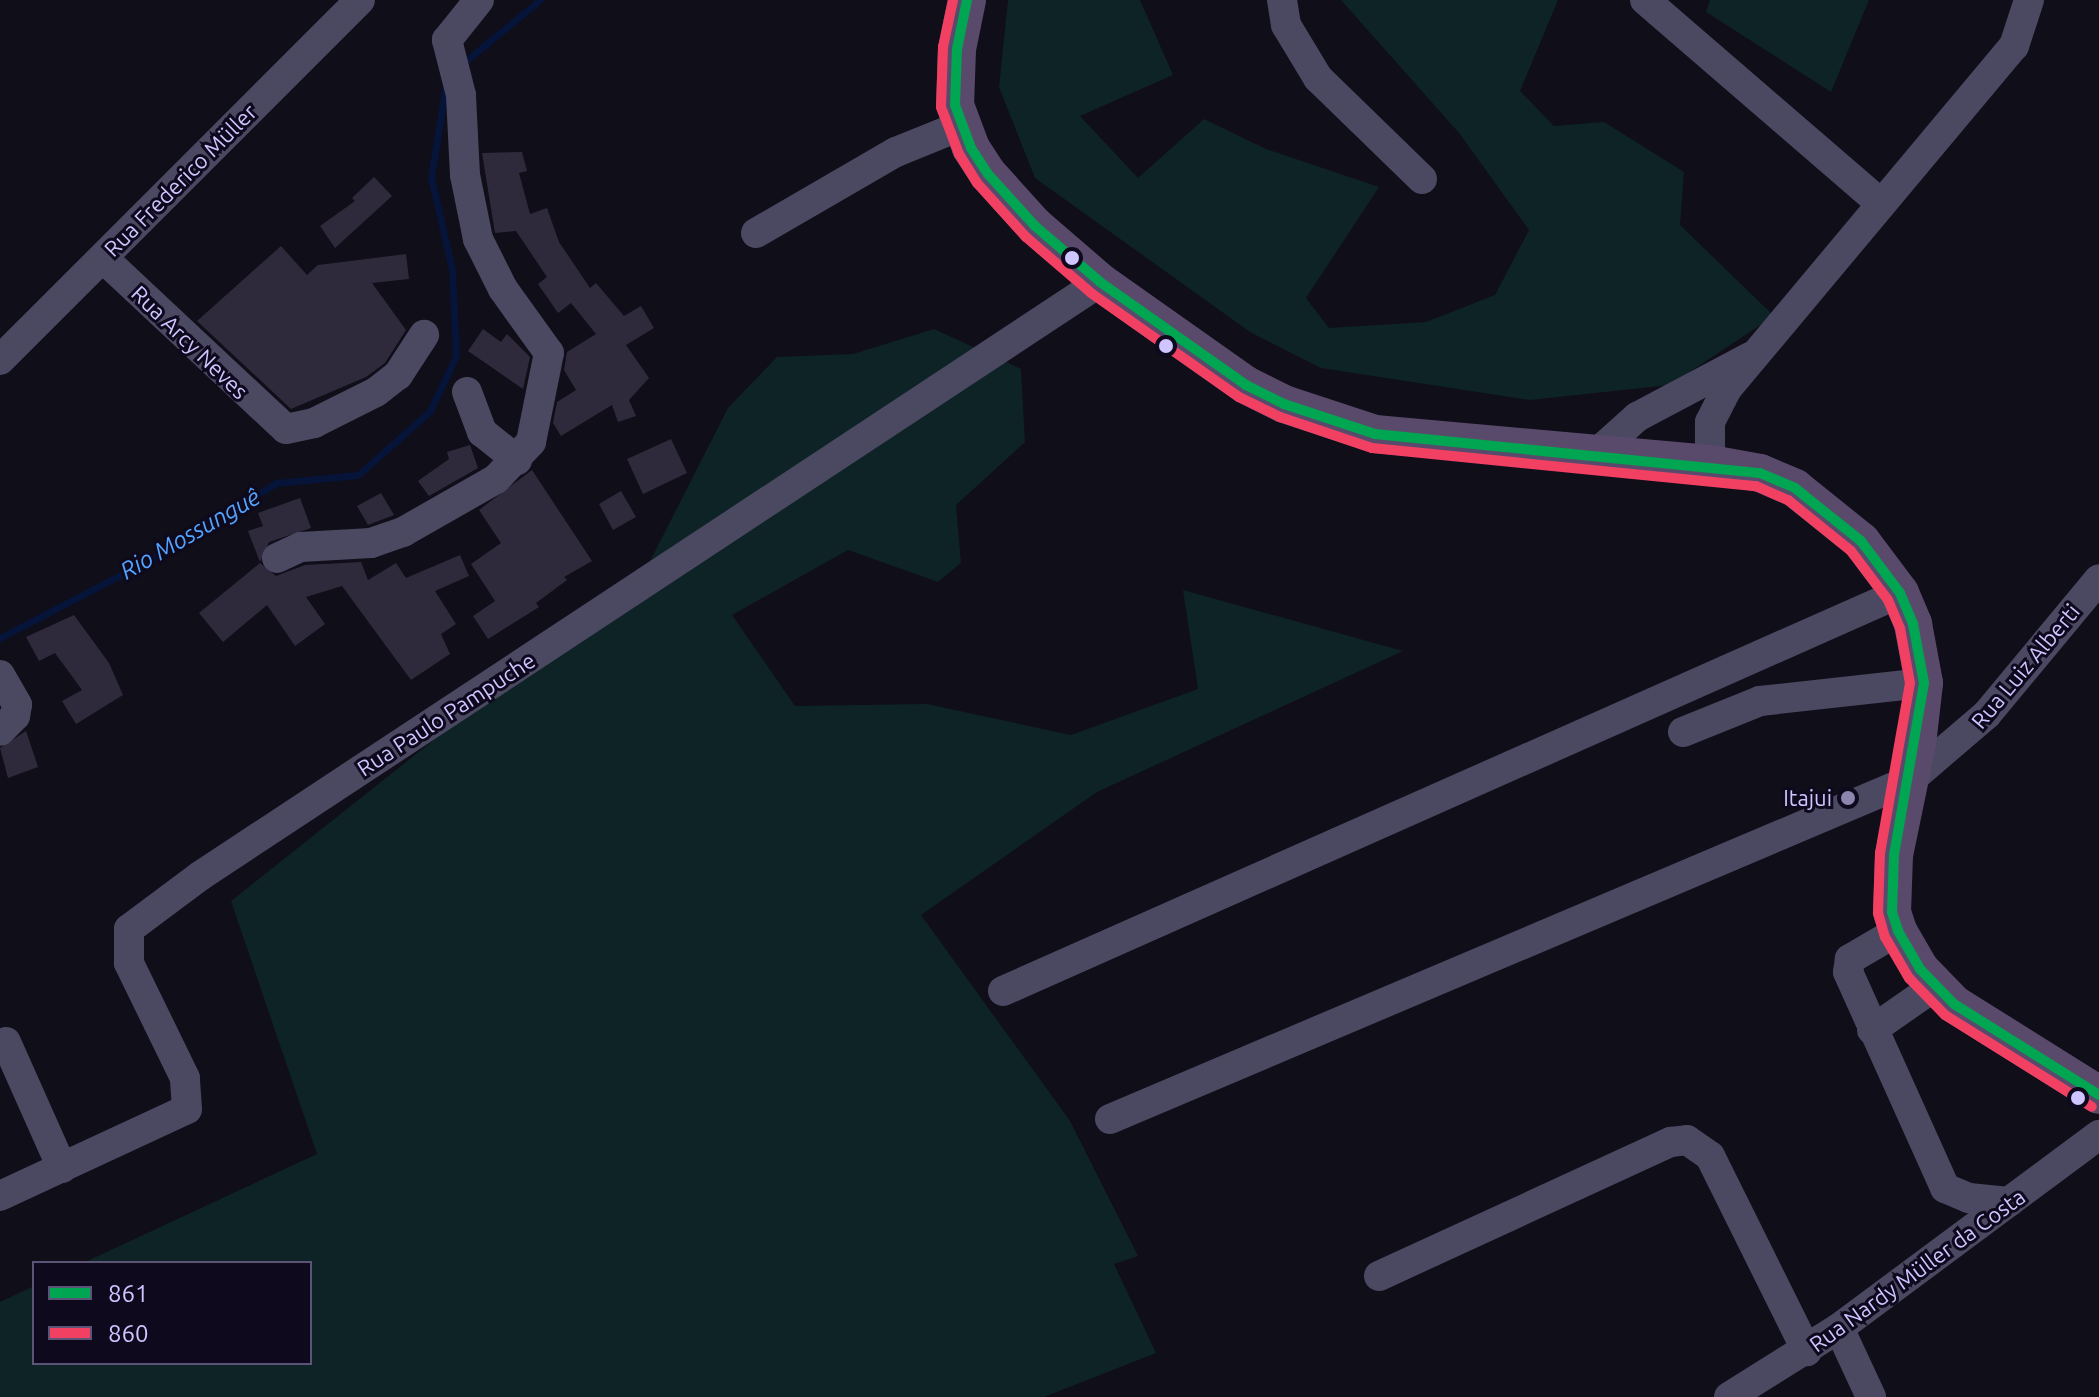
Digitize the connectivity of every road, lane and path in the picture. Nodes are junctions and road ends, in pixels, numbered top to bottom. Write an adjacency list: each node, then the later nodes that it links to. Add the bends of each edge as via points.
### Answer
1 (360, 0): 11 (street, Rua Frederico Müller)
2 (479, 0): 18 (street, via 450,35 465,175 478,239 503,289 549,353 531,442)
3 (967, 0): 7 (main road, via 955,79)
4 (1282, 0): 8 (street, via 1286,25 1318,78)
5 (1645, 0): 9 (street)
6 (2029, 0): 9 (street, via 2014,46)
7 (960, 126): 10 (street, via 896,152); 12 (main road, via 1010,200)
8 (1422, 179)
9 (1880, 203): 14 (street)
10 (756, 233)
11 (103, 258): 13 (street, Rua Arcy Neves, via 278,426 296,429 314,423 376,392 398,375); 15 (street, Rua Frederico Müller)
12 (1100, 282): 17 (main road, via 1246,385 1332,422 1418,440); 36 (street, Rua Paulo Pampuche, via 200,876 129,929 129,963 185,1078 187,1109)
13 (424, 335)
14 (1751, 357): 17 (street, via 1637,417); 19 (street, via 1710,422)
15 (0, 360)
16 (467, 392): 18 (street, via 482,432)
17 (1597, 453): 19 (main road)
18 (517, 460): 20 (street, via 465,500 403,532 371,543 301,547)
19 (1710, 464): 22 (main road, via 1760,473 1825,509 1861,541)
20 (277, 558)
21 (2099, 579): 27 (street, Rua Luiz Alberti, via 1987,714)
22 (1900, 593): 24 (main road, via 1913,624); 30 (street)
23 (0, 675): 25 (street, via 17,705 15,716)
24 (1924, 683): 26 (street, via 1760,701); 27 (main road)
25 (0, 731)
26 (1683, 732)
27 (1910, 780): 28 (main road, via 1891,885); 34 (street, Rua Luiz Alberti)
28 (1898, 931): 29 (main road); 31 (street, via 1850,959 1848,972)
29 (1935, 986): 31 (street); 33 (main road, via 1975,1019)
30 (1003, 991)
31 (1872, 1030): 38 (street, via 1945,1188 1969,1198)
32 (6, 1042): 36 (street)
33 (2099, 1095)
34 (1110, 1119)
35 (2099, 1135): 38 (street, Rua Nardy Müller da Costa)
36 (62, 1168): 37 (street, Rua Paulo Pampuche)
37 (0, 1196)
38 (2009, 1202): 40 (street, Rua Nardy Müller da Costa)
39 (1379, 1276): 41 (street, via 1671,1142 1687,1140 1710,1156)
40 (1839, 1328): 41 (street, Rua Nardy Müller da Costa); 43 (street)
41 (1807, 1351): 42 (street, Rua Nardy Müller da Costa)
42 (1729, 1397)
43 (1871, 1397)

